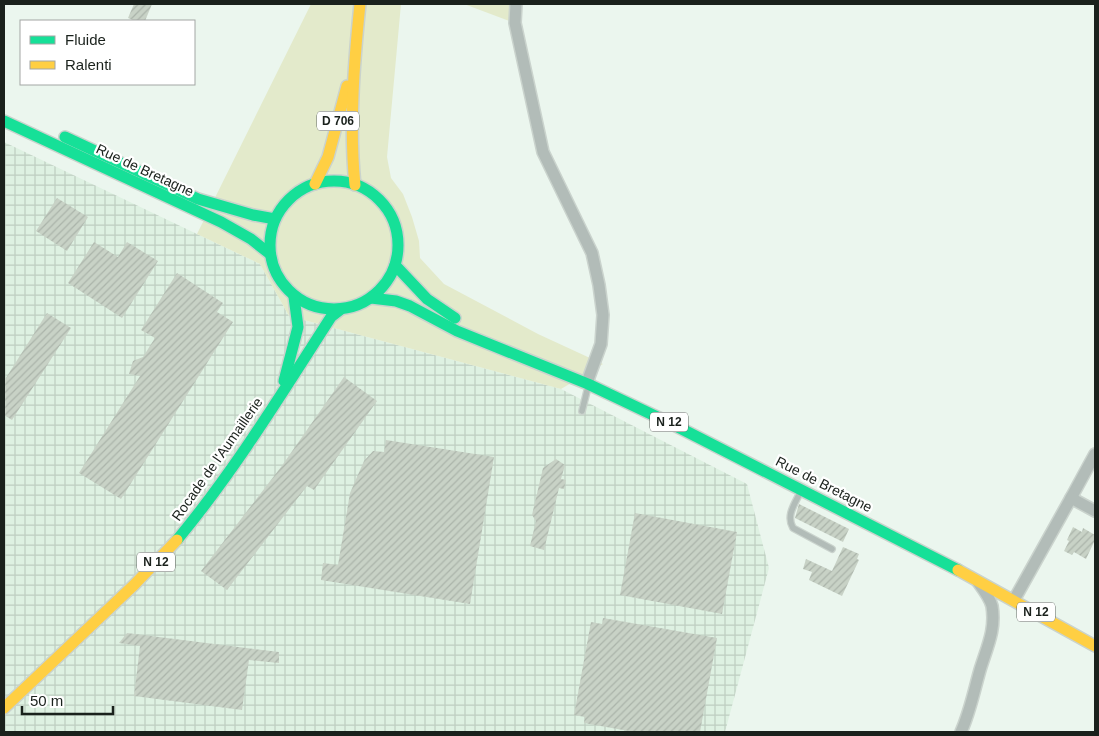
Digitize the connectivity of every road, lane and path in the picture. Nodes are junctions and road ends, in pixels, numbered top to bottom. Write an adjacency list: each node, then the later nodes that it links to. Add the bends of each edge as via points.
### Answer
1 (360, 4): 3 (main road, D 706)
2 (516, 4): 15 (street, via 515,23 543,152 592,253 599,285 603,315 601,344)
3 (355, 56): 6 (main road, D 706, via 328,157); 7 (main road, D 706)
4 (4, 110): 8 (main road, Rue de Bretagne, via 198,199)
5 (4, 121): 9 (main road, Rue de Bretagne, via 221,222)
6 (315, 184): 7 (main road, via 330,181); 8 (main road, via 298,192)
7 (355, 186): 10 (main road, via 375,196 388,210 396,228)
8 (275, 219): 9 (main road, via 270,236)
9 (270, 254): 11 (main road, via 278,278)
10 (395, 265): 12 (main road, via 385,285); 14 (main road, Rue de Bretagne / N 12, via 427,300 480,334)
11 (294, 297): 13 (main road, via 308,305); 16 (main road, Rocade de l'Aumaillerie / N 12, via 298,327)
12 (371, 298): 13 (main road); 14 (main road, Rue de Bretagne / N 12, via 410,306 458,331)
13 (340, 310): 16 (main road, Rocade de l'Aumaillerie / N 12, via 332,317)
14 (532, 361): 15 (main road, Rue de Bretagne / N 12)
15 (588, 384): 17 (lane); 19 (main road, Rue de Bretagne / N 12)
16 (281, 394): 26 (main road, Rocade de l'Aumaillerie / N 12, via 221,484 176,541)
17 (582, 412)
18 (1095, 454): 20 (street)
19 (802, 489): 22 (lane, via 790,513 790,522 793,528); 23 (main road, Rue de Bretagne / N 12)
20 (1070, 498): 21 (street); 24 (street)
21 (1095, 511)
22 (832, 549)
23 (976, 579): 24 (main road, Rue de Bretagne / N 12); 27 (street, via 991,604 993,625)
24 (1014, 600): 25 (main road, Rue de Bretagne / N 12)
25 (1095, 646)
26 (4, 708)
27 (961, 732)

